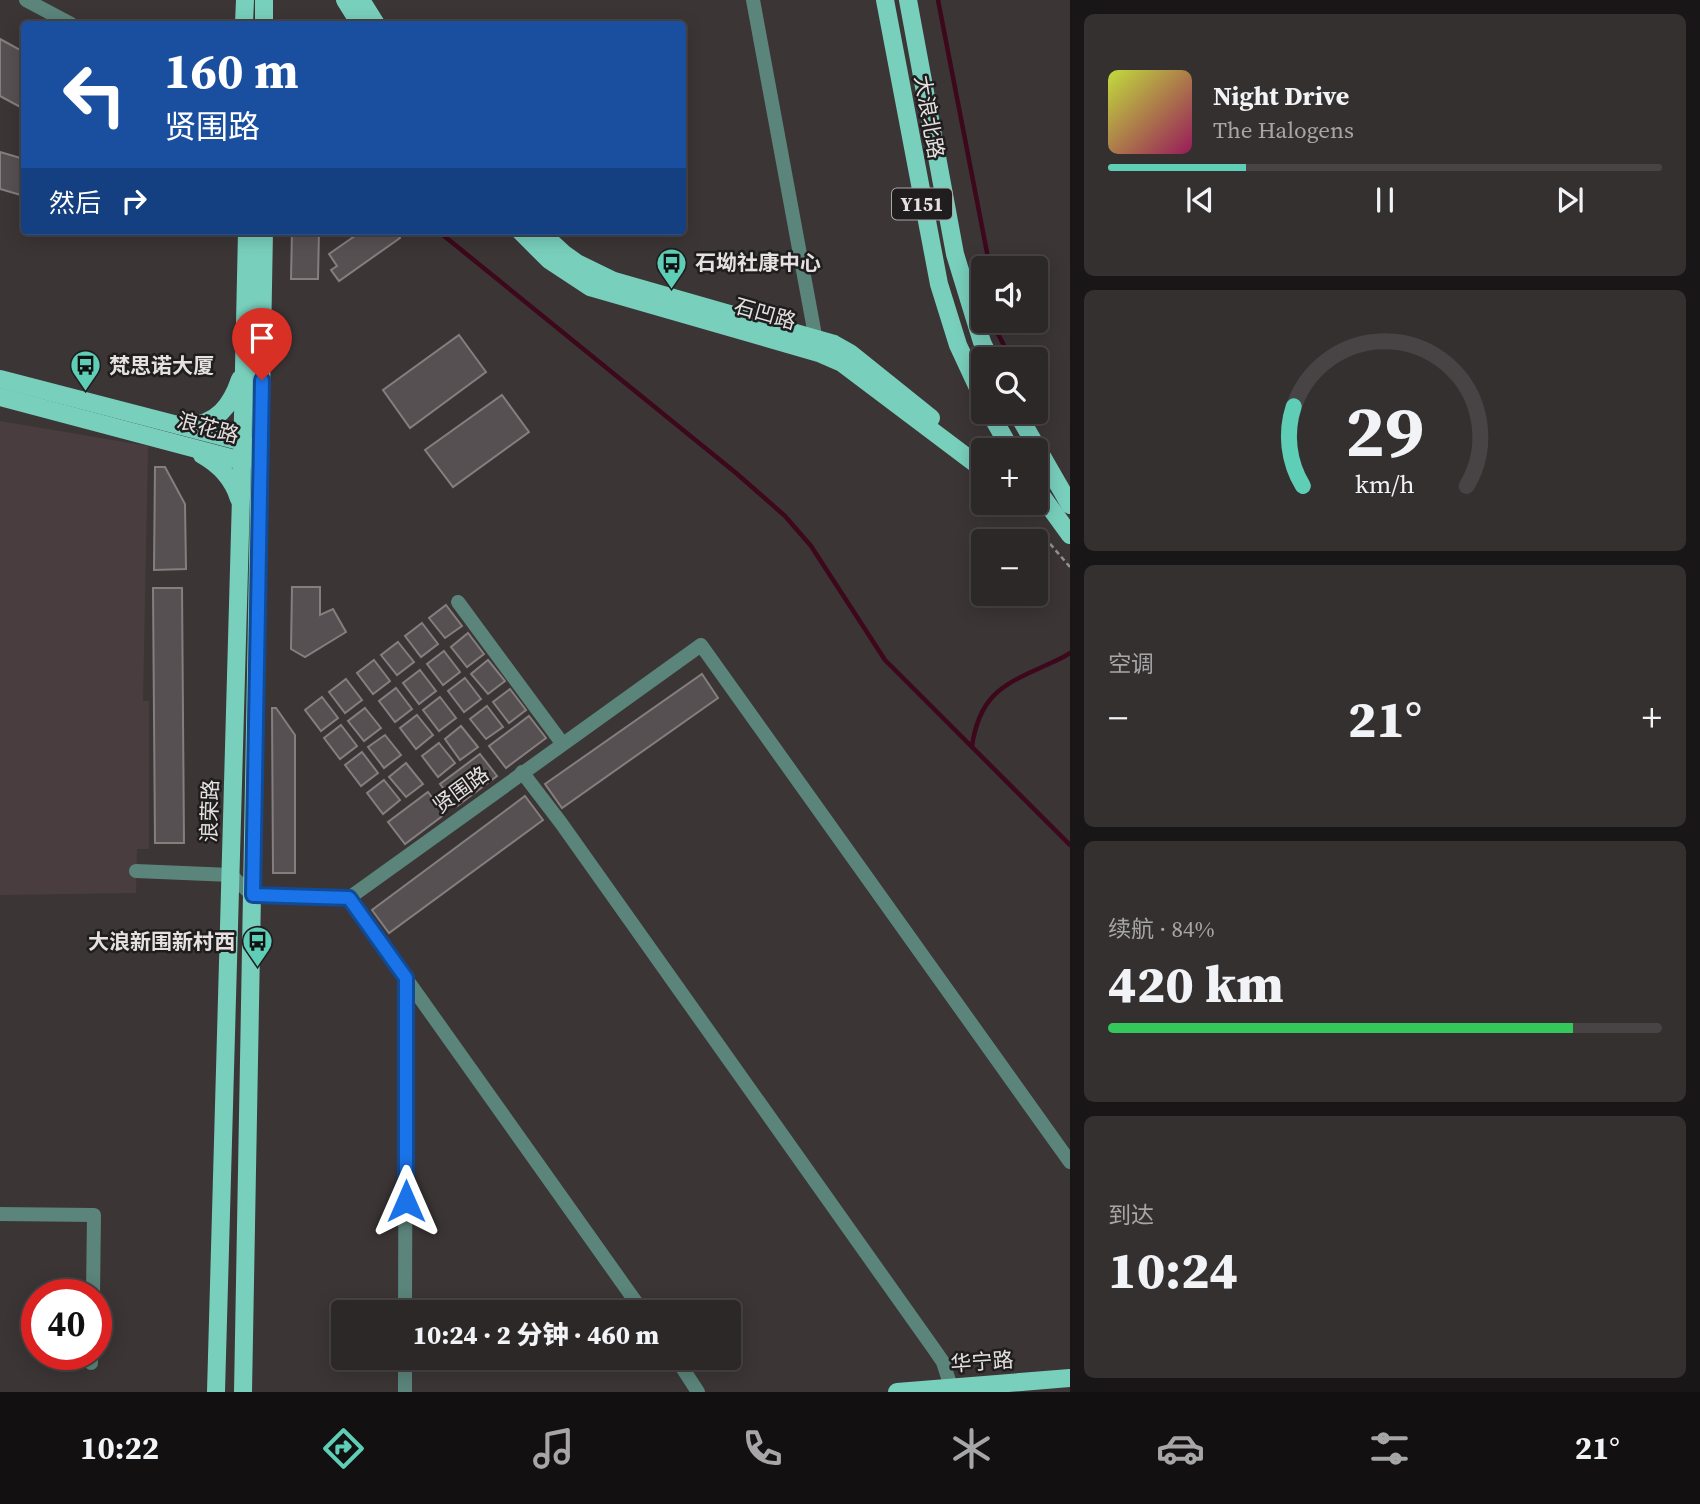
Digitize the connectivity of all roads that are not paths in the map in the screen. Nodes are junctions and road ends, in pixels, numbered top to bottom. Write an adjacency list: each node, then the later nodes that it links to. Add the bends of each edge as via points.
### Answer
1 (26, 0): 8 (street)
2 (245, 0): 9 (main road)
3 (345, 0): 10 (main road)
4 (361, 0): 11 (main road)
5 (753, 0): 16 (street)
6 (885, 0): 19 (main road, 大浪北路 / Y151, via 939,284)
7 (908, 0): 17 (main road, 大浪北路 / Y151, via 955,254)
8 (65, 21)
9 (244, 21)
10 (358, 21)
11 (374, 21)
12 (247, 235): 18 (main road, 浪荣路)
13 (264, 235): 27 (main road, 浪荣路)
14 (524, 235): 16 (main road, 石凹路, via 549,260 590,287)
15 (543, 235): 16 (main road, 石凹路, via 577,263 614,281)
16 (817, 345): 26 (main road, 石凹路, via 834,344 850,354); 28 (main road, 石凹路)
17 (984, 347)
18 (244, 366): 23 (main road, via 231,401 218,416); 25 (main road, 浪荣路)
19 (971, 373)
20 (0, 379): 23 (main road, 浪花路)
21 (0, 397): 24 (main road, 浪花路)
22 (1023, 424): 30 (main road)
23 (180, 426): 25 (main road, 浪花路)
24 (184, 445): 25 (main road, 浪花路); 29 (main road, via 227,474)
25 (243, 452): 27 (main road, 浪花路); 29 (main road, 浪荣路)
26 (971, 453)
27 (261, 455): 38 (main road, 浪荣路)
28 (971, 460)
29 (241, 505): 37 (main road, 浪荣路)
30 (1070, 505)
31 (1048, 508): 32 (main road)
32 (1070, 535)
33 (458, 602): 34 (street)
34 (562, 743): 35 (street, 贤围路); 41 (street, 贤围路, via 701,645)
35 (522, 772): 39 (street, 贤围路); 51 (street, via 943,1362)
36 (136, 871): 37 (street)
37 (231, 875): 38 (street); 47 (main road, 浪荣路)
38 (253, 895): 39 (street); 46 (main road, 浪荣路)
39 (349, 898): 40 (street)
40 (406, 978): 44 (street); 45 (street)
41 (1070, 1162)
42 (0, 1214): 43 (street, via 94,1215)
43 (93, 1279)
44 (405, 1300)
45 (634, 1300)
46 (243, 1355): 54 (main road, 浪荣路); 55 (main road)
47 (217, 1364): 52 (main road); 53 (main road, 浪荣路)
48 (405, 1370): 56 (street)
49 (684, 1370): 57 (street)
50 (1070, 1378): 51 (main road, 华宁路)
51 (951, 1387): 58 (main road, 华宁路)
52 (207, 1392)
53 (216, 1392)
54 (243, 1392)
55 (253, 1392)
56 (405, 1392)
57 (698, 1392)
58 (897, 1392)

